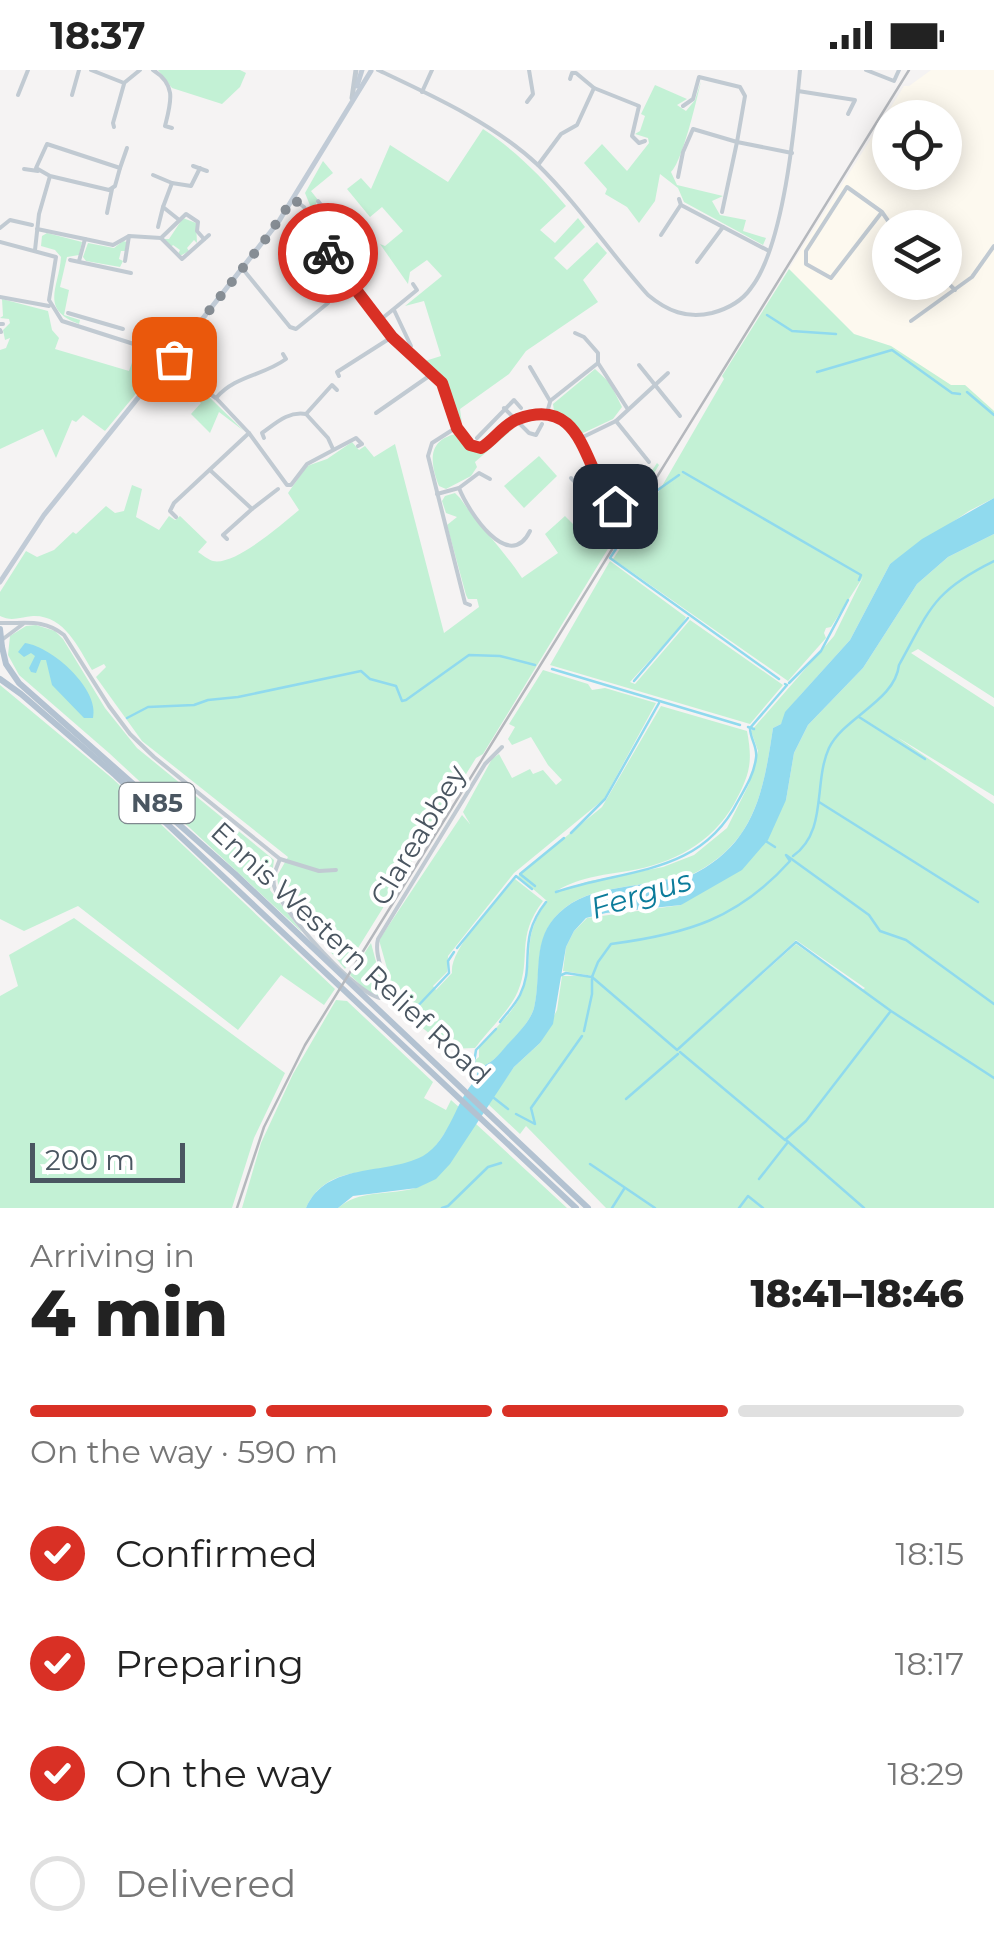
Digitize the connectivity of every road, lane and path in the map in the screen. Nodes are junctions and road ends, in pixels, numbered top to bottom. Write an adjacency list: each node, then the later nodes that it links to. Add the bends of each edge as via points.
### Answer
1 (28, 70): 19 (street)
2 (79, 70): 20 (street)
3 (91, 70): 15 (street)
4 (140, 70): 15 (street)
5 (153, 70): 25 (street, via 171,89 165,126)
6 (369, 70): 14 (street); 40 (main road)
7 (390, 70): 14 (street)
8 (432, 70): 18 (street)
9 (529, 70): 21 (street, via 533,94)
10 (800, 70): 17 (street)
11 (866, 70): 12 (street, via 894,81)
12 (899, 70)
13 (570, 78): 16 (street, via 576,73)
14 (405, 82): 18 (street)
15 (124, 83): 24 (street)
16 (594, 88): 26 (street, via 639,106 632,136); 30 (street, via 577,125 561,134)
17 (798, 91): 23 (street, via 856,100); 29 (street)
18 (422, 92): 30 (street, via 503,136)
19 (18, 95)
20 (72, 95)
21 (527, 102)
22 (684, 106): 27 (street, via 699,77 740,87 745,96)
23 (848, 114)
24 (114, 128)
25 (172, 128)
26 (645, 142)
27 (738, 142): 29 (street); 37 (street, via 693,129); 43 (street)
28 (127, 148): 31 (street)
29 (792, 153): 66 (street)
30 (538, 165): 66 (street, via 634,280 668,310 696,316 732,305 750,290)
31 (120, 168): 33 (street, via 47,144); 39 (street)
32 (24, 169): 33 (street)
33 (38, 171): 36 (street)
34 (207, 171): 38 (street, via 196,167 190,186)
35 (153, 175): 38 (street)
36 (50, 176): 39 (street); 52 (street)
37 (678, 178)
38 (172, 183): 44 (street)
39 (112, 189): 47 (street)
40 (293, 199): 69 (street); 72 (main road)
41 (318, 201): 63 (street)
42 (714, 202): 43 (street)
43 (724, 203): 45 (street)
44 (163, 207): 48 (street); 50 (street)
45 (722, 212)
46 (882, 212): 46 (street, via 831,278 806,264 806,251 847,187)
47 (107, 213)
48 (160, 217): 49 (street); 53 (street)
49 (170, 220)
50 (178, 220): 60 (street); 60 (street, via 186,214 206,237 182,259)
51 (21, 222): 52 (street); 55 (street); 56 (street)
52 (36, 225): 61 (street); 65 (street)
53 (158, 227)
54 (723, 227): 58 (street, via 680,202); 66 (street); 71 (street)
55 (0, 228)
56 (19, 230)
57 (371, 235): 63 (street)
58 (661, 235)
59 (129, 236): 60 (street); 61 (street, via 112,245); 73 (street)
60 (161, 238)
61 (85, 239): 70 (street)
62 (0, 242): 65 (street)
63 (351, 245): 69 (street)
64 (994, 246): 78 (street)
65 (35, 250): 81 (street, via 56,257)
66 (769, 251)
67 (70, 260): 70 (street)
68 (297, 260): 74 (street)
69 (333, 260): 86 (street)
70 (79, 262): 73 (street)
71 (697, 262)
72 (242, 268): 74 (street, via 296,329 328,303); 93 (main road)
73 (122, 271): 75 (street)
74 (306, 272): 76 (street)
75 (131, 274)
76 (300, 276)
77 (412, 284): 82 (street, via 417,290)
78 (962, 284)
79 (0, 297): 81 (street)
80 (940, 300): 85 (street)
81 (51, 305): 87 (street, via 60,324)
82 (394, 310): 86 (street); 91 (street)
83 (68, 314): 84 (street)
84 (85, 318): 87 (street); 88 (street)
85 (911, 320)
86 (379, 321): 90 (street)
87 (81, 328): 93 (street)
88 (124, 329)
89 (575, 334): 94 (street, via 598,353)
90 (392, 337): 98 (street); 99 (street)
91 (411, 346)
92 (283, 354): 102 (street, via 268,372 236,380)
93 (168, 360): 102 (street); 138 (main road)
94 (598, 363): 103 (street); 106 (street)
95 (638, 365): 100 (street)
96 (530, 367): 103 (street)
97 (668, 373): 100 (street)
98 (432, 374): 107 (street); 114 (street, via 445,388)
99 (339, 376)
100 (654, 386): 106 (street); 110 (street)
101 (337, 390): 109 (street, via 332,385)
102 (216, 398): 115 (street)
103 (550, 401): 108 (street)
104 (504, 408): 105 (street, via 514,400); 111 (street); 117 (street)
105 (521, 408)
106 (626, 408): 112 (street)
107 (376, 413)
108 (547, 413): 111 (street); 118 (street)
109 (306, 414): 116 (street, via 284,417 262,432); 120 (street)
110 (680, 416)
111 (514, 420): 113 (street, via 536,435); 114 (street, via 481,448)
112 (616, 421): 118 (street); 121 (street)
113 (542, 424)
114 (457, 428): 129 (street, via 430,449)
115 (250, 433): 120 (street, via 291,486 306,464); 122 (street)
116 (264, 438)
117 (477, 438)
118 (581, 438): 123 (street)
119 (358, 446): 120 (street, via 356,438)
120 (333, 448)
121 (649, 462)
122 (210, 471): 132 (street); 133 (street, via 174,504 170,511)
123 (594, 473): 126 (street); 130 (street)
124 (571, 478): 126 (street)
125 (490, 479): 127 (street, via 480,473)
126 (578, 485): 130 (street, via 594,508)
127 (459, 488): 129 (street); 136 (street, via 504,546 521,544)
128 (278, 490): 132 (street)
129 (437, 494): 135 (street)
130 (606, 498): 131 (street)
131 (615, 506)
132 (252, 509): 137 (street, via 223,535)
133 (176, 517)
134 (452, 517): 135 (street)
135 (443, 520): 139 (street)
136 (530, 531)
137 (227, 539)
138 (1, 579)
139 (470, 605)
140 (27, 622): 141 (street, Clareabbey); 142 (street); 145 (street, Clareabbey, via 64,635 130,734)
141 (0, 626): 142 (main road, N85)
142 (2, 646): 147 (main road, Ennis Western Relief Road / N85, via 20,683)
143 (0, 680): 149 (main road, Ennis Western Relief Road / N85, via 115,775)
144 (502, 746): 148 (street, Clareabbey, via 484,764 378,938 385,993)
145 (280, 859): 146 (street, Clareabbey, via 319,872); 147 (street, via 273,881 277,894)
146 (336, 870)
147 (322, 952): 148 (main road, Ennis Western Relief Road / N85)
148 (370, 999): 149 (main road, Ennis Western Relief Road / N85)
149 (514, 1144): 150 (main road, Ennis Western Relief Road / N85); 151 (main road, Ennis Western Relief Road / N85)
150 (576, 1208)
151 (588, 1208)

